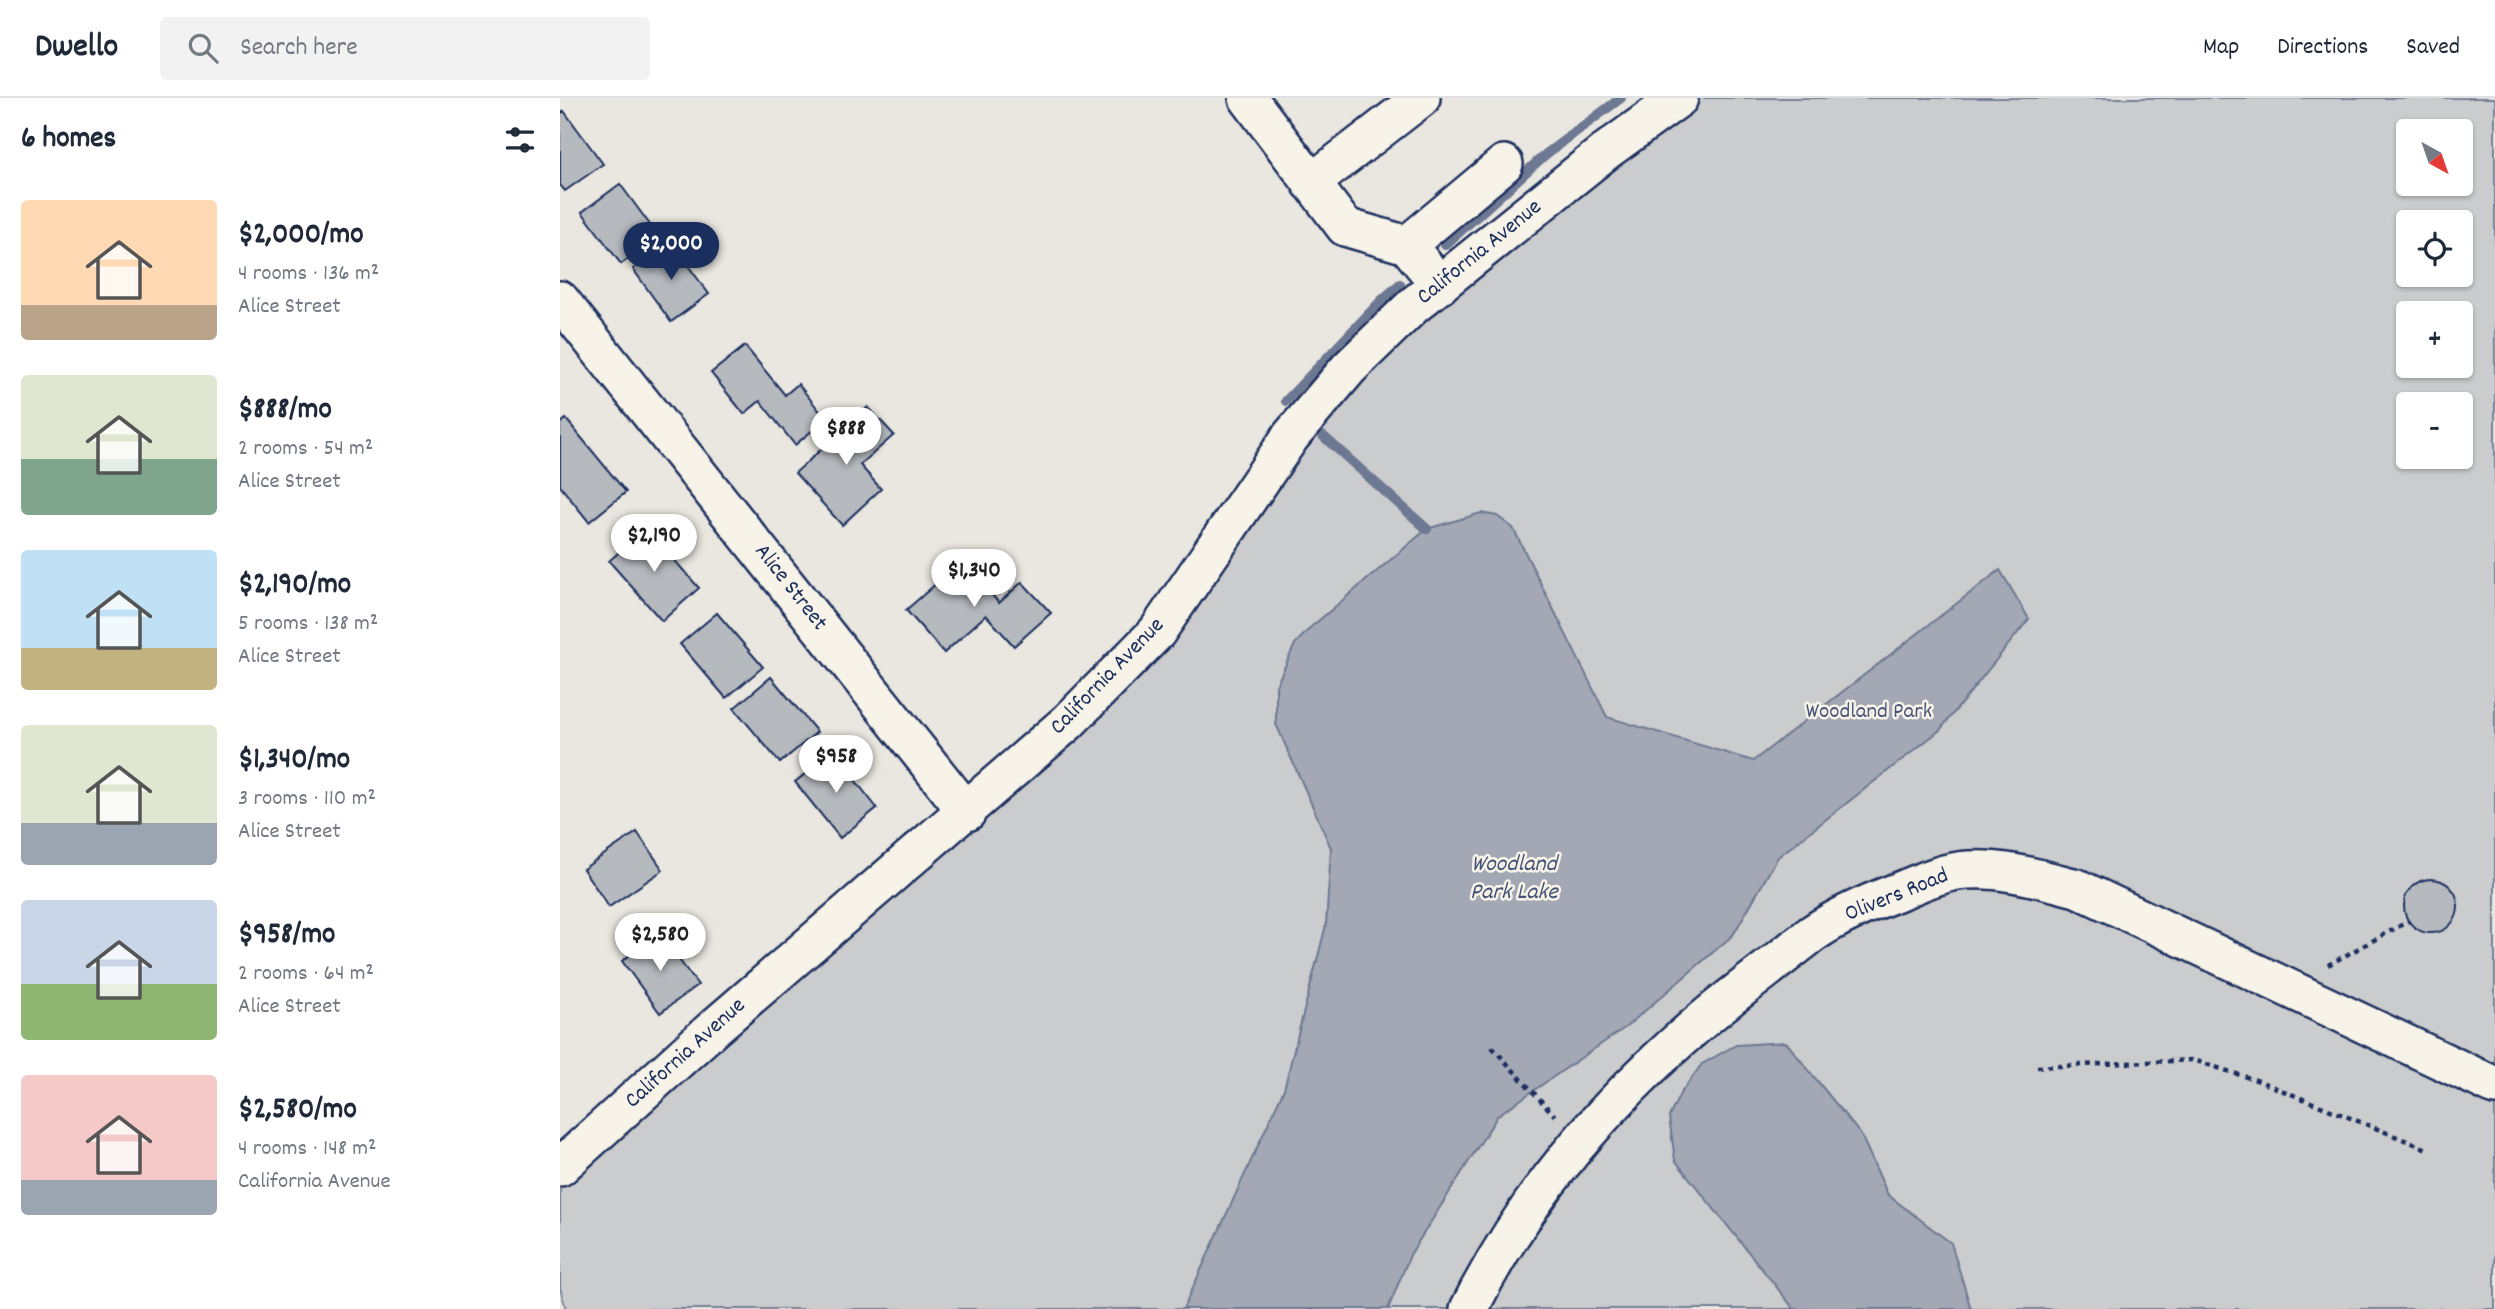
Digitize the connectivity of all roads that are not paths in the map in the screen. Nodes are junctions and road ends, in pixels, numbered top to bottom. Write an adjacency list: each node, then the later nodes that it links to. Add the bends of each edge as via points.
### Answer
1 (1248, 98): 5 (street)
2 (1421, 98): 5 (street)
3 (1679, 98): 7 (street, California Avenue)
4 (1504, 164): 6 (street)
5 (1311, 183): 6 (street, via 1345,227)
6 (1407, 245): 7 (street)
7 (1440, 285): 9 (street, California Avenue, via 1349,368 1291,436 1157,632 1068,722)
8 (560, 300): 9 (street, Alice Street)
9 (967, 812): 11 (street, California Avenue, via 716,1026)
10 (2495, 1086): 12 (street, Olivers Road, via 2077,888 2024,874 1966,870 1869,903 1814,933 1710,1013 1641,1074 1578,1143 1522,1217)
11 (560, 1167)
12 (1469, 1309)

